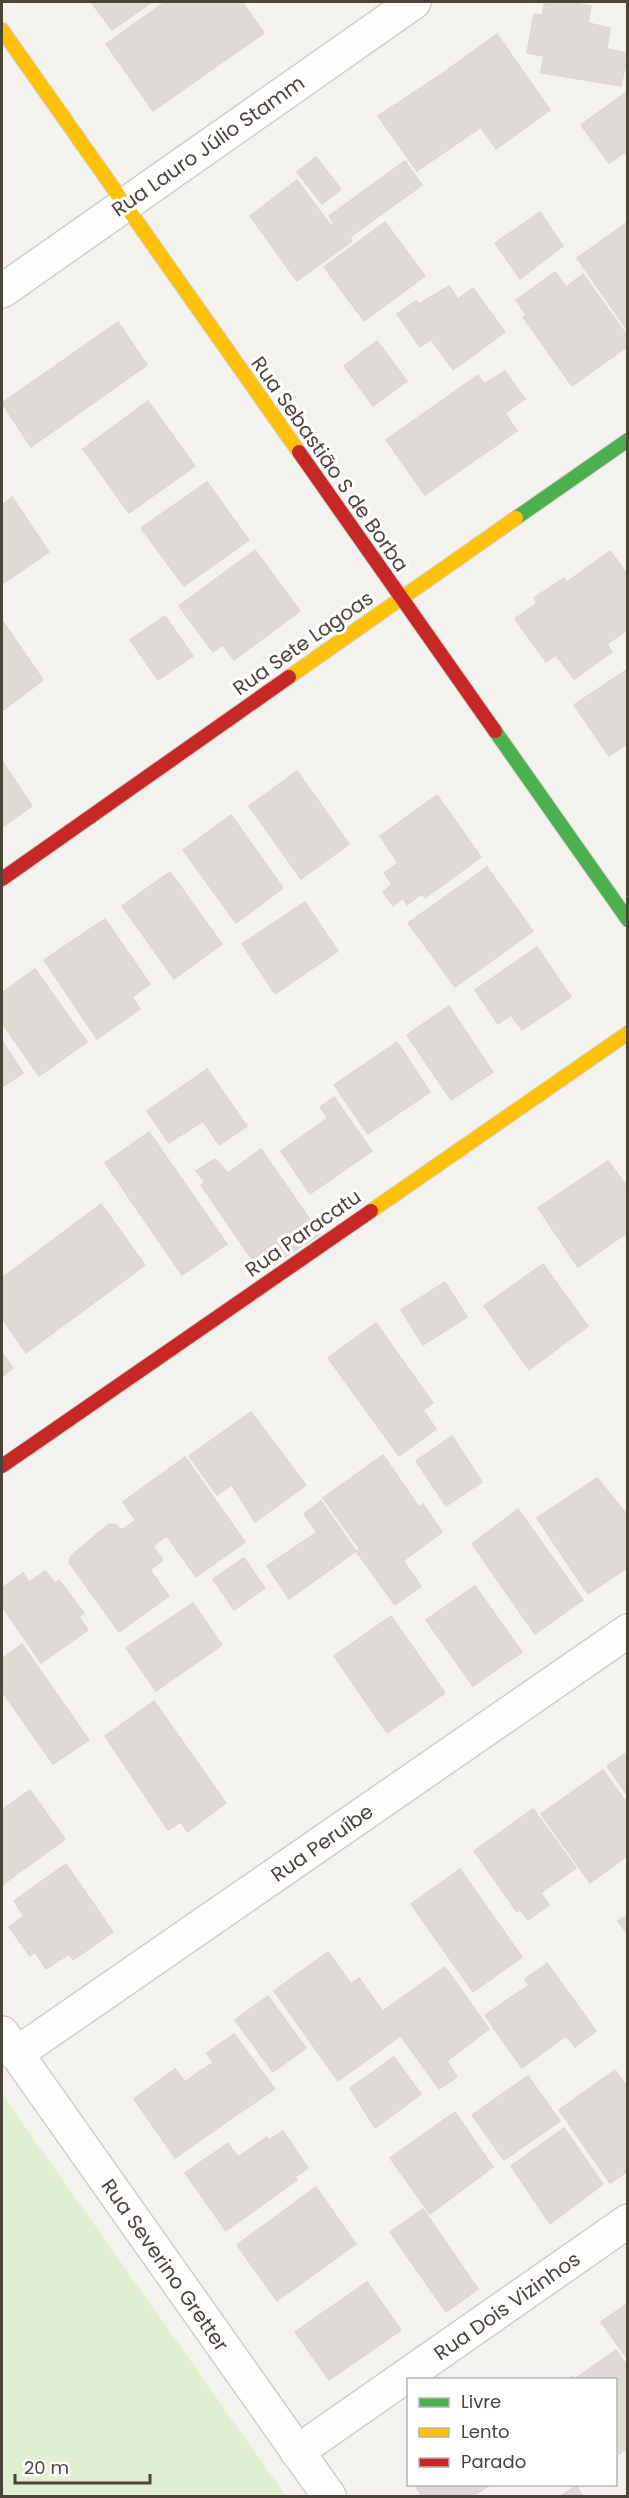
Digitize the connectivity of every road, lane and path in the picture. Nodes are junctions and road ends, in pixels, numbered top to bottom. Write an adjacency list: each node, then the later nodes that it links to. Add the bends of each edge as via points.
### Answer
1 (414, 2): 3 (street, Rua Lauro Júlio Stamm)
2 (2, 30): 3 (street, Rua Sebastião S de Borba)
3 (124, 205): 4 (street, Rua Lauro Júlio Stamm); 6 (street, Rua Sebastião S de Borba)
4 (2, 291)
5 (627, 440): 6 (street, Rua Sete Lagoas)
6 (401, 599): 7 (street, Rua Sete Lagoas); 8 (street, Rua Sebastião S de Borba)
7 (2, 879)
8 (627, 920)
9 (627, 1033): 10 (street, Rua Paracatu)
10 (2, 1466)
11 (627, 1631): 12 (street, Rua Peruíbe)
12 (9, 2043): 14 (street, Rua Severino Gretter)
13 (627, 2222): 14 (street, Rua Dois Vizinhos)
14 (297, 2452): 15 (street, Rua Severino Gretter)
15 (329, 2496)

